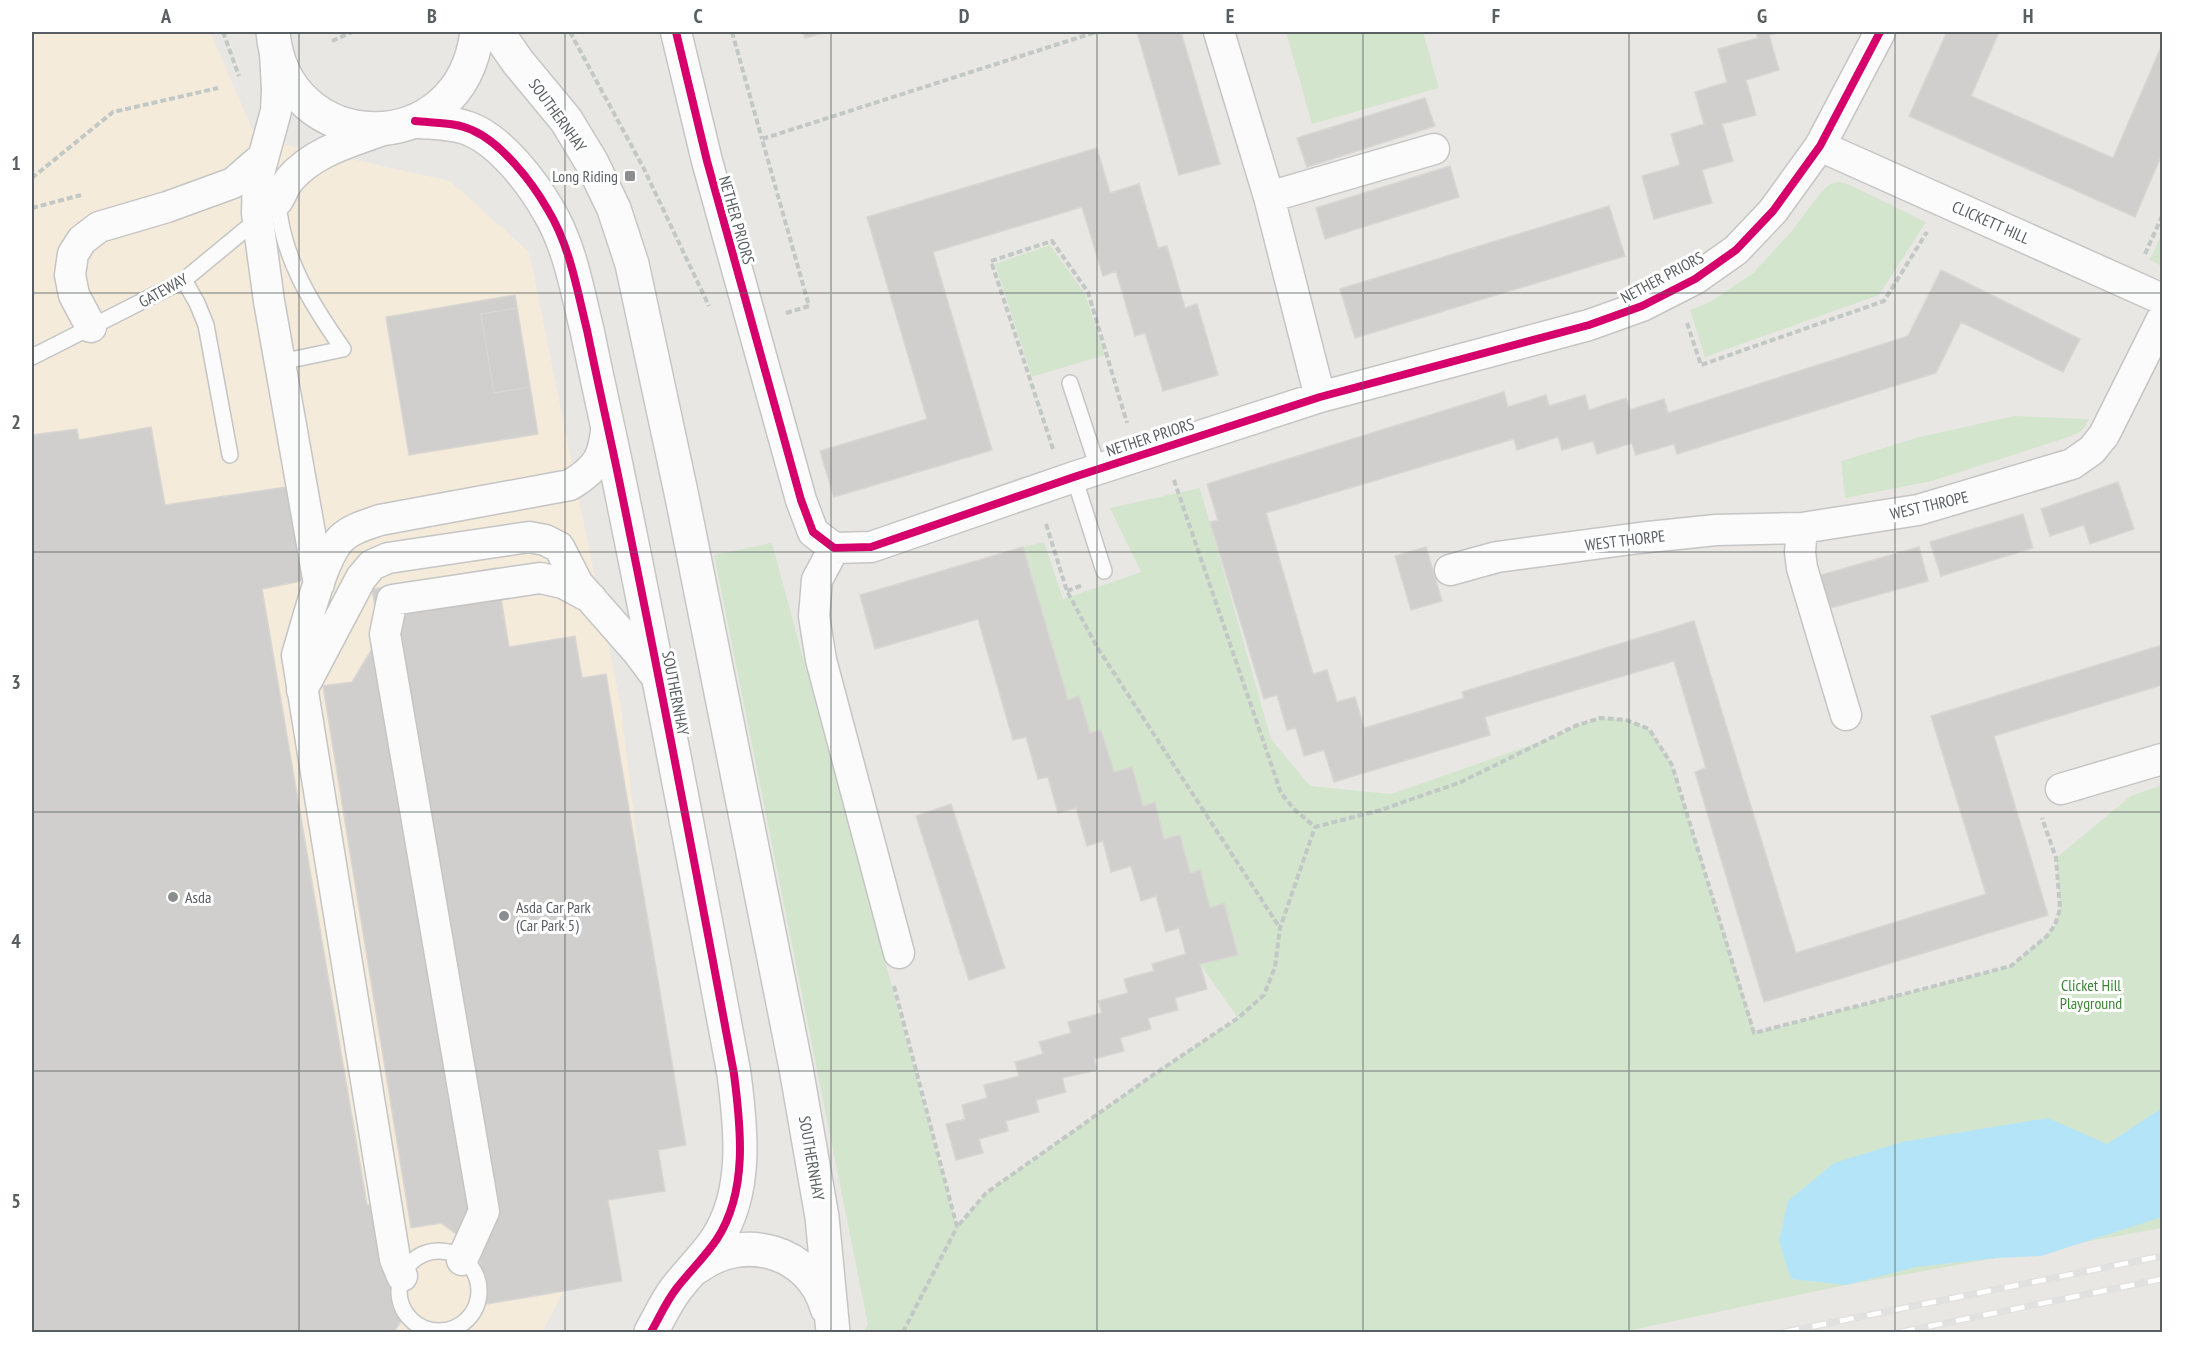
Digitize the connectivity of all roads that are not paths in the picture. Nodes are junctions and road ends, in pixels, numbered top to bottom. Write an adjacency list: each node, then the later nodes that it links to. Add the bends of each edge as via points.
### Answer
1 (477, 32): 7 (street, via 467,74 453,93 435,110)
2 (497, 32): 40 (street, SOUTHERNHAY, via 566,120 592,163 614,209 632,264 798,1079 822,1217)
3 (676, 32): 25 (street, NETHER PRIORS, via 707,161 801,500 813,532)
4 (1220, 32): 11 (street)
5 (1880, 32): 8 (street, NETHER PRIORS)
6 (272, 40): 7 (street, SOUTHERNHAY, via 283,73 315,110 361,129); 10 (street, via 276,111)
7 (400, 125): 12 (street, via 330,150 306,164); 21 (street, SOUTHERNHAY, via 472,130 491,142 533,186 564,244)
8 (1820, 146): 14 (street, CLICKETT HILL); 20 (street, NETHER PRIORS, via 1773,211 1736,250 1695,279 1642,306 1589,325)
9 (1434, 149): 11 (street)
10 (262, 158): 12 (street, via 256,195); 16 (street, via 233,183 99,227 82,240 73,254 70,275 74,295)
11 (1269, 197): 20 (street)
12 (268, 210): 13 (lane, GATEWAY); 18 (street, via 269,301); 18 (lane, via 279,222 293,263 343,350)
13 (184, 280): 16 (lane, GATEWAY); 22 (lane, via 206,326)
14 (2163, 299)
15 (2163, 319): 24 (street, WEST THROPE, via 2104,435 2092,450 2072,464 1918,510)
16 (91, 327): 17 (lane, GATEWAY)
17 (32, 357)
18 (280, 362): 28 (street)
19 (1070, 382): 23 (lane)
20 (1320, 397): 23 (street, NETHER PRIORS)
21 (607, 422): 28 (street, via 605,446 596,465 570,485 380,520 356,528 339,540); 30 (street, SOUTHERNHAY)
22 (230, 455)
23 (1084, 481): 25 (street, NETHER PRIORS, via 871,547); 27 (lane)
24 (1802, 528): 26 (street, WEST THORPE, via 1716,530 1639,538 1497,556); 32 (street, via 1802,568)
25 (834, 548): 35 (street, via 816,580 814,616 821,660)
26 (1450, 570)
27 (1104, 571)
28 (319, 584): 31 (street, via 297,655)
29 (591, 598): 30 (street); 31 (street, via 578,584 559,548 545,540 529,537 388,558 372,565 361,578); 36 (street, via 555,594 389,619 385,634 484,1211)
30 (661, 683): 37 (street, SOUTHERNHAY, via 739,1112 738,1182 730,1215 717,1240)
31 (302, 690): 38 (street, via 395,1259)
32 (1846, 715)
33 (2163, 759): 34 (street)
34 (2061, 789)
35 (899, 953)
36 (462, 1260): 38 (lane, via 452,1253 432,1252 417,1257); 38 (lane, via 477,1280 478,1302 469,1319 451,1330 432,1331 411,1320 401,1305)
37 (693, 1270): 39 (street, SOUTHERNHAY, via 676,1289); 40 (street, via 712,1256 737,1250 764,1250 789,1259 809,1273 824,1295)
38 (402, 1276)
39 (658, 1326)
40 (833, 1329)

